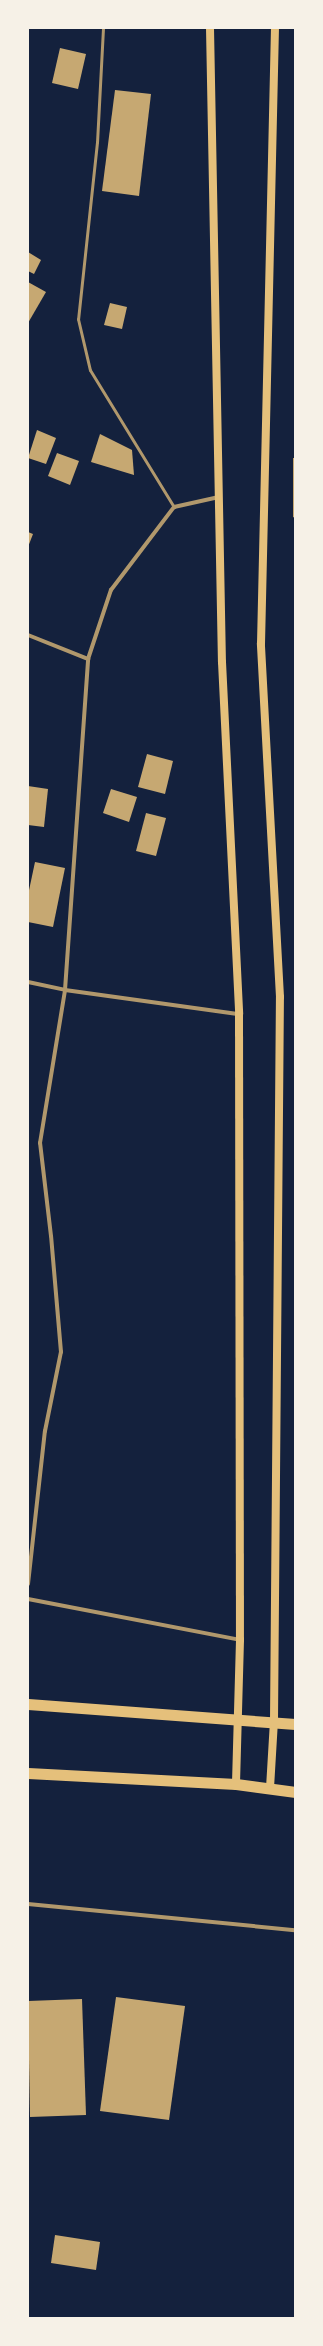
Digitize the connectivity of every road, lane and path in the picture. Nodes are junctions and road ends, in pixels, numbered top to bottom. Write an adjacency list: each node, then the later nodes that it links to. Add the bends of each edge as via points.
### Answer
1 (103, 28): 5 (lane, via 97,142 78,319 90,370)
2 (210, 28): 4 (main road)
3 (275, 28): 16 (main road, via 262,644 280,997)
4 (219, 497): 5 (street); 10 (main road, via 222,662)
5 (174, 507): 7 (street, via 111,590)
6 (28, 634): 7 (street)
7 (88, 660): 9 (street)
8 (28, 982): 9 (street)
9 (65, 990): 10 (street); 11 (street, via 40,1142 61,1352 45,1431)
10 (239, 1014): 13 (main road)
11 (28, 1584)
12 (28, 1599): 13 (street)
13 (240, 1640): 15 (main road)
14 (28, 1704): 15 (highway)
15 (237, 1718): 16 (highway); 19 (main road)
16 (274, 1721): 17 (highway); 20 (main road)
17 (295, 1724)
18 (28, 1773): 19 (highway)
19 (236, 1784): 20 (highway)
20 (270, 1788): 21 (highway)
21 (295, 1792)
22 (28, 1904): 23 (street)
23 (295, 1930)

